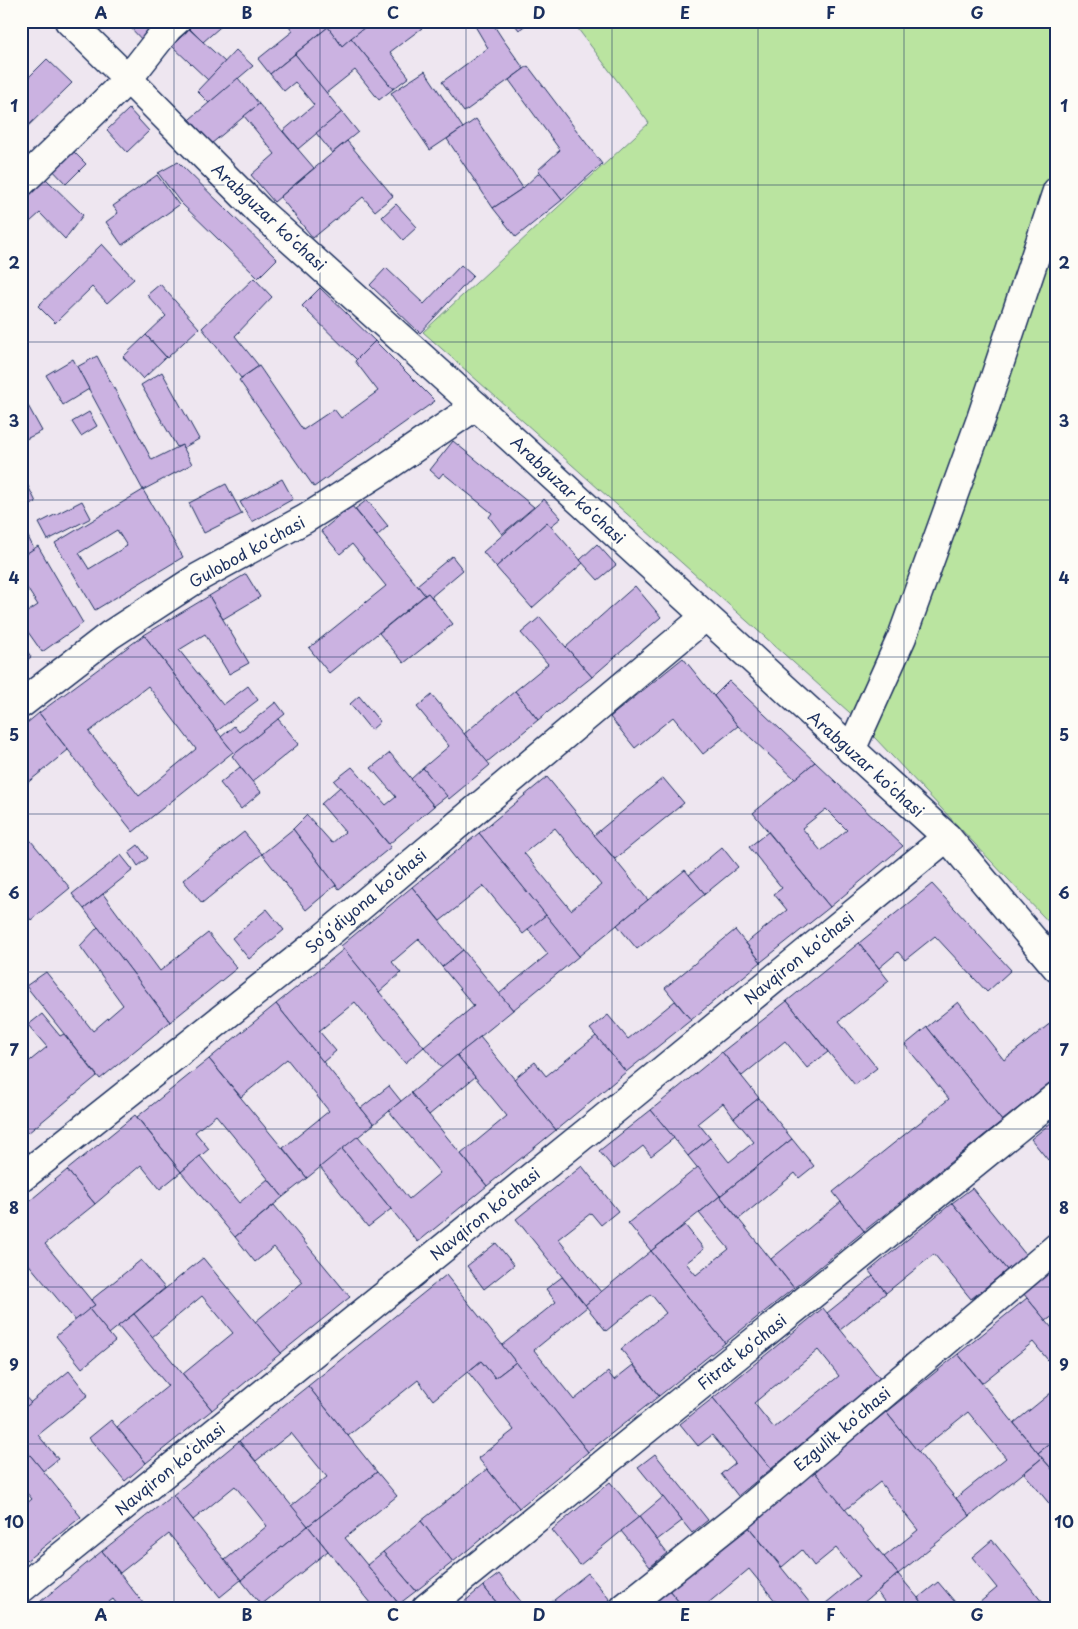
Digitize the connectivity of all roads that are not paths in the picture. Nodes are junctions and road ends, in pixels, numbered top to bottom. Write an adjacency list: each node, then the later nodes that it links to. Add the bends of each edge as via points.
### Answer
1 (69, 21): 3 (street, Arabguzar koʻchasi)
2 (176, 21): 3 (street)
3 (128, 79): 4 (street); 6 (street, Arabguzar koʻchasi, via 259,211)
4 (21, 183)
5 (1057, 191): 9 (street, via 981,420 902,637)
6 (476, 406): 7 (street, Arabguzar koʻchasi); 8 (street, Gulobod koʻchasi, via 305,519 199,577 118,630)
7 (705, 617): 9 (street, Arabguzar koʻchasi); 13 (street, Soʻgʻdiyona koʻchasi, via 317,943)
8 (21, 704)
9 (851, 750): 10 (street, Arabguzar koʻchasi)
10 (947, 837): 11 (street, Arabguzar koʻchasi); 15 (street, Navqiron koʻchasi)
11 (1057, 968)
12 (1057, 1096): 16 (street, Fitrat koʻchasi)
13 (21, 1178)
14 (1057, 1246): 17 (street, Ezgulik koʻchasi, via 741,1515)
15 (21, 1589)
16 (426, 1608)
17 (624, 1608)

